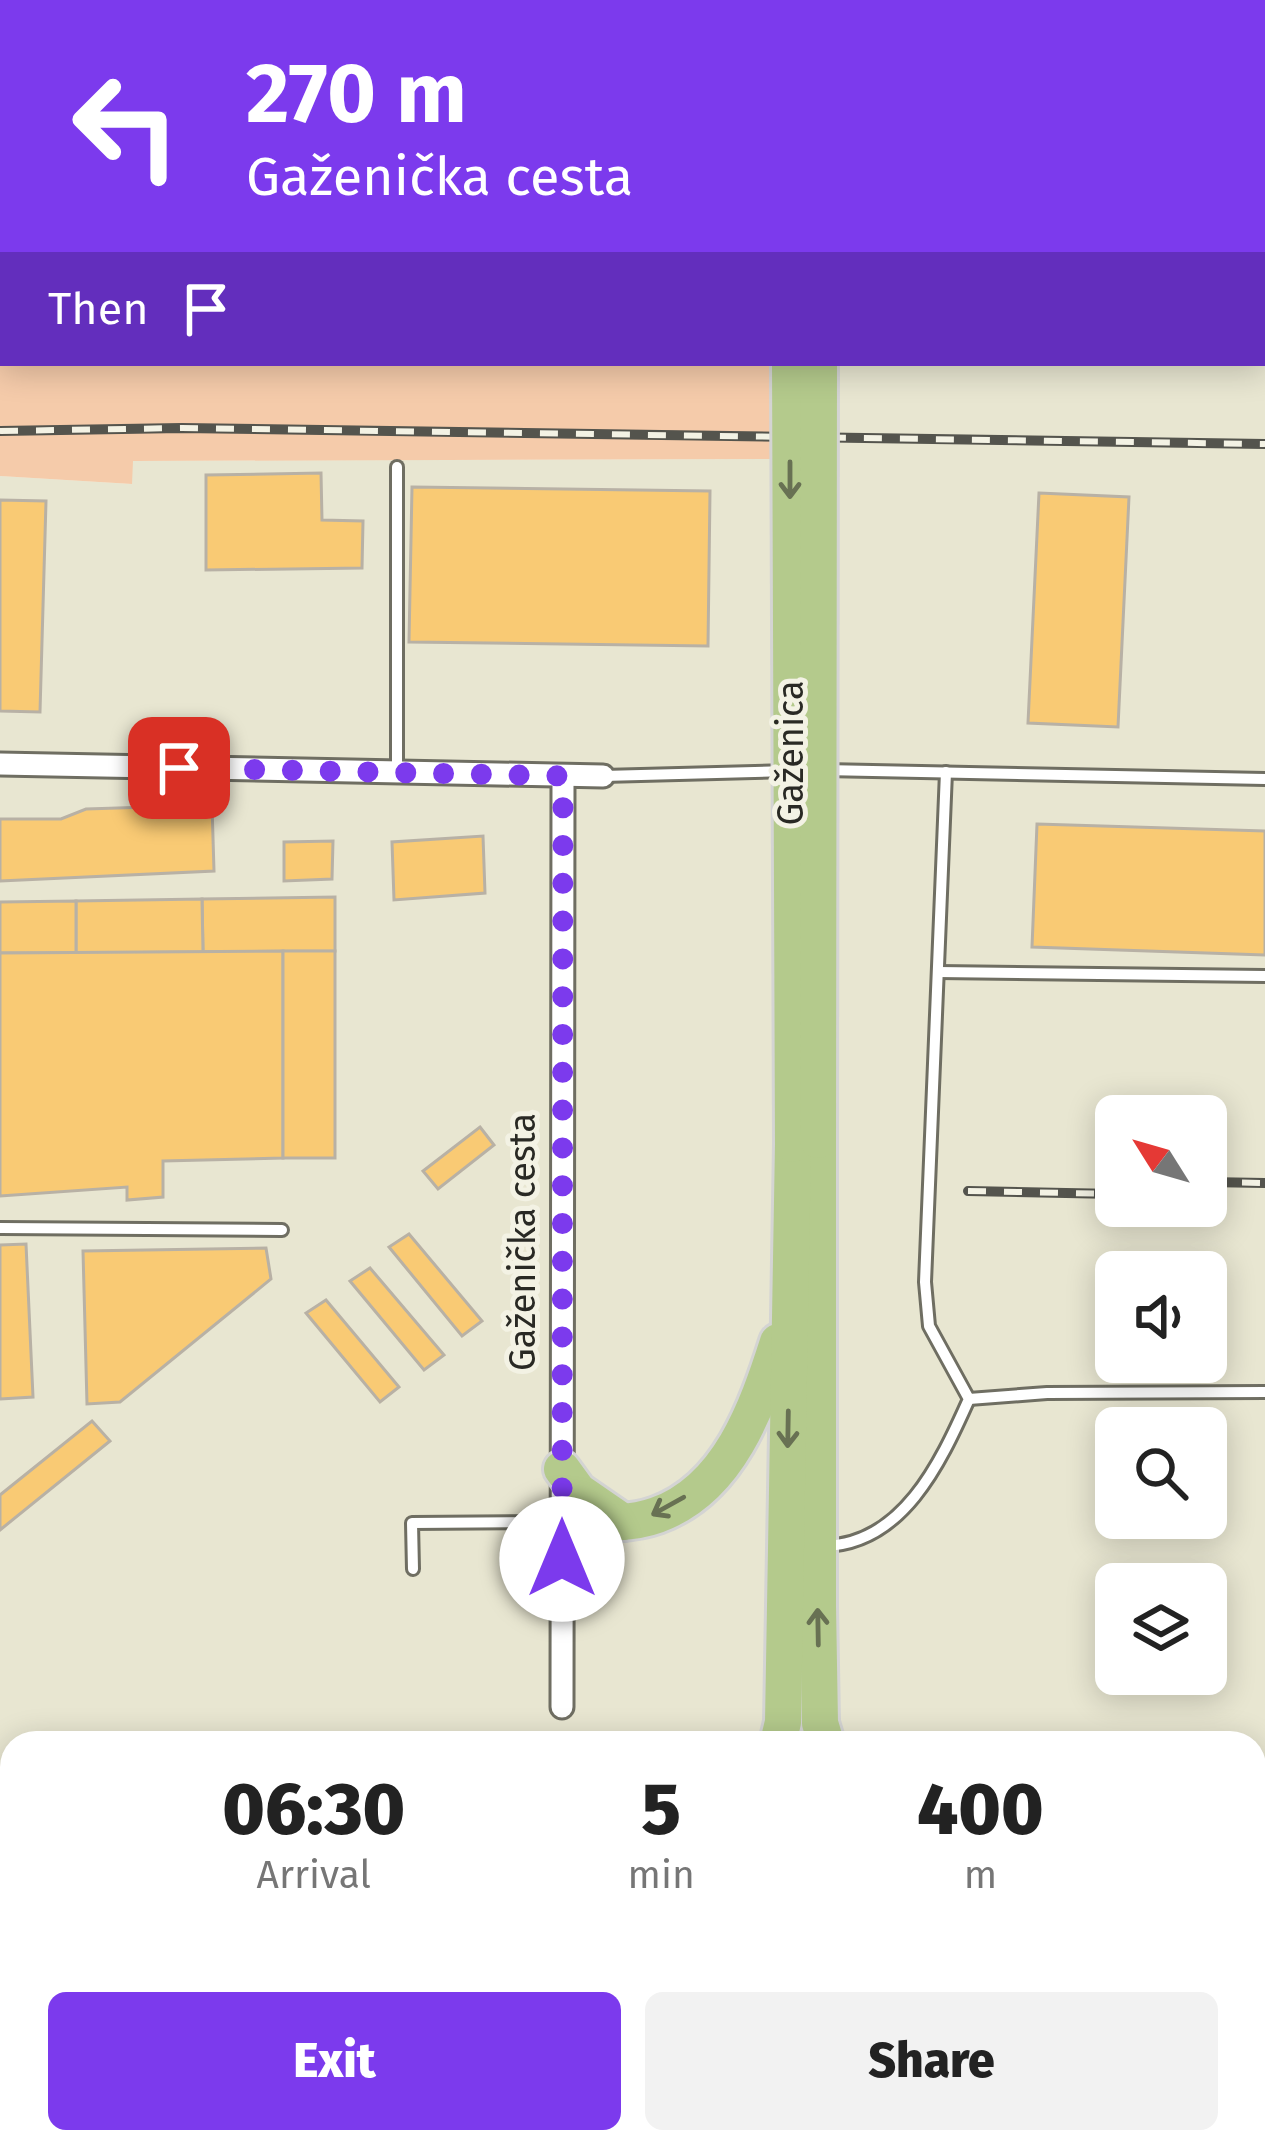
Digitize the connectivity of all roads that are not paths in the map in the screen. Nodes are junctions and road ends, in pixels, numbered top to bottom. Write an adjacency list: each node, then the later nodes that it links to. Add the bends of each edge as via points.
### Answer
1 (790, 366): 12 (highway, Gaženica, one-way to 12, bridge)
2 (819, 366): 12 (highway, Gaženica, bridge)
3 (397, 467): 5 (lane)
4 (0, 764): 5 (street)
5 (398, 772): 7 (street)
6 (946, 772): 8 (lane); 9 (lane); 10 (lane)
7 (563, 776): 8 (street); 18 (street, Gaženička cesta)
8 (602, 776)
9 (1265, 779)
10 (938, 972): 11 (lane); 17 (lane, via 929,1326)
11 (1265, 976)
12 (805, 1142): 15 (highway); 21 (highway)
13 (0, 1228): 14 (lane)
14 (282, 1230)
15 (790, 1303): 20 (highway, one-way to 20, via 756,1411 735,1447 682,1500); 24 (highway, one-way to 24)
16 (1265, 1392): 17 (lane)
17 (969, 1400): 21 (lane, via 930,1473 876,1537)
18 (562, 1469): 19 (street, Gaženička cesta); 20 (highway)
19 (562, 1522): 20 (highway); 22 (lane, via 412,1523); 23 (street, Gaženička cesta)
20 (623, 1522)
21 (818, 1546): 25 (highway, one-way to 21)
22 (413, 1569)
23 (562, 1707)
24 (781, 1731)
25 (822, 1731)

